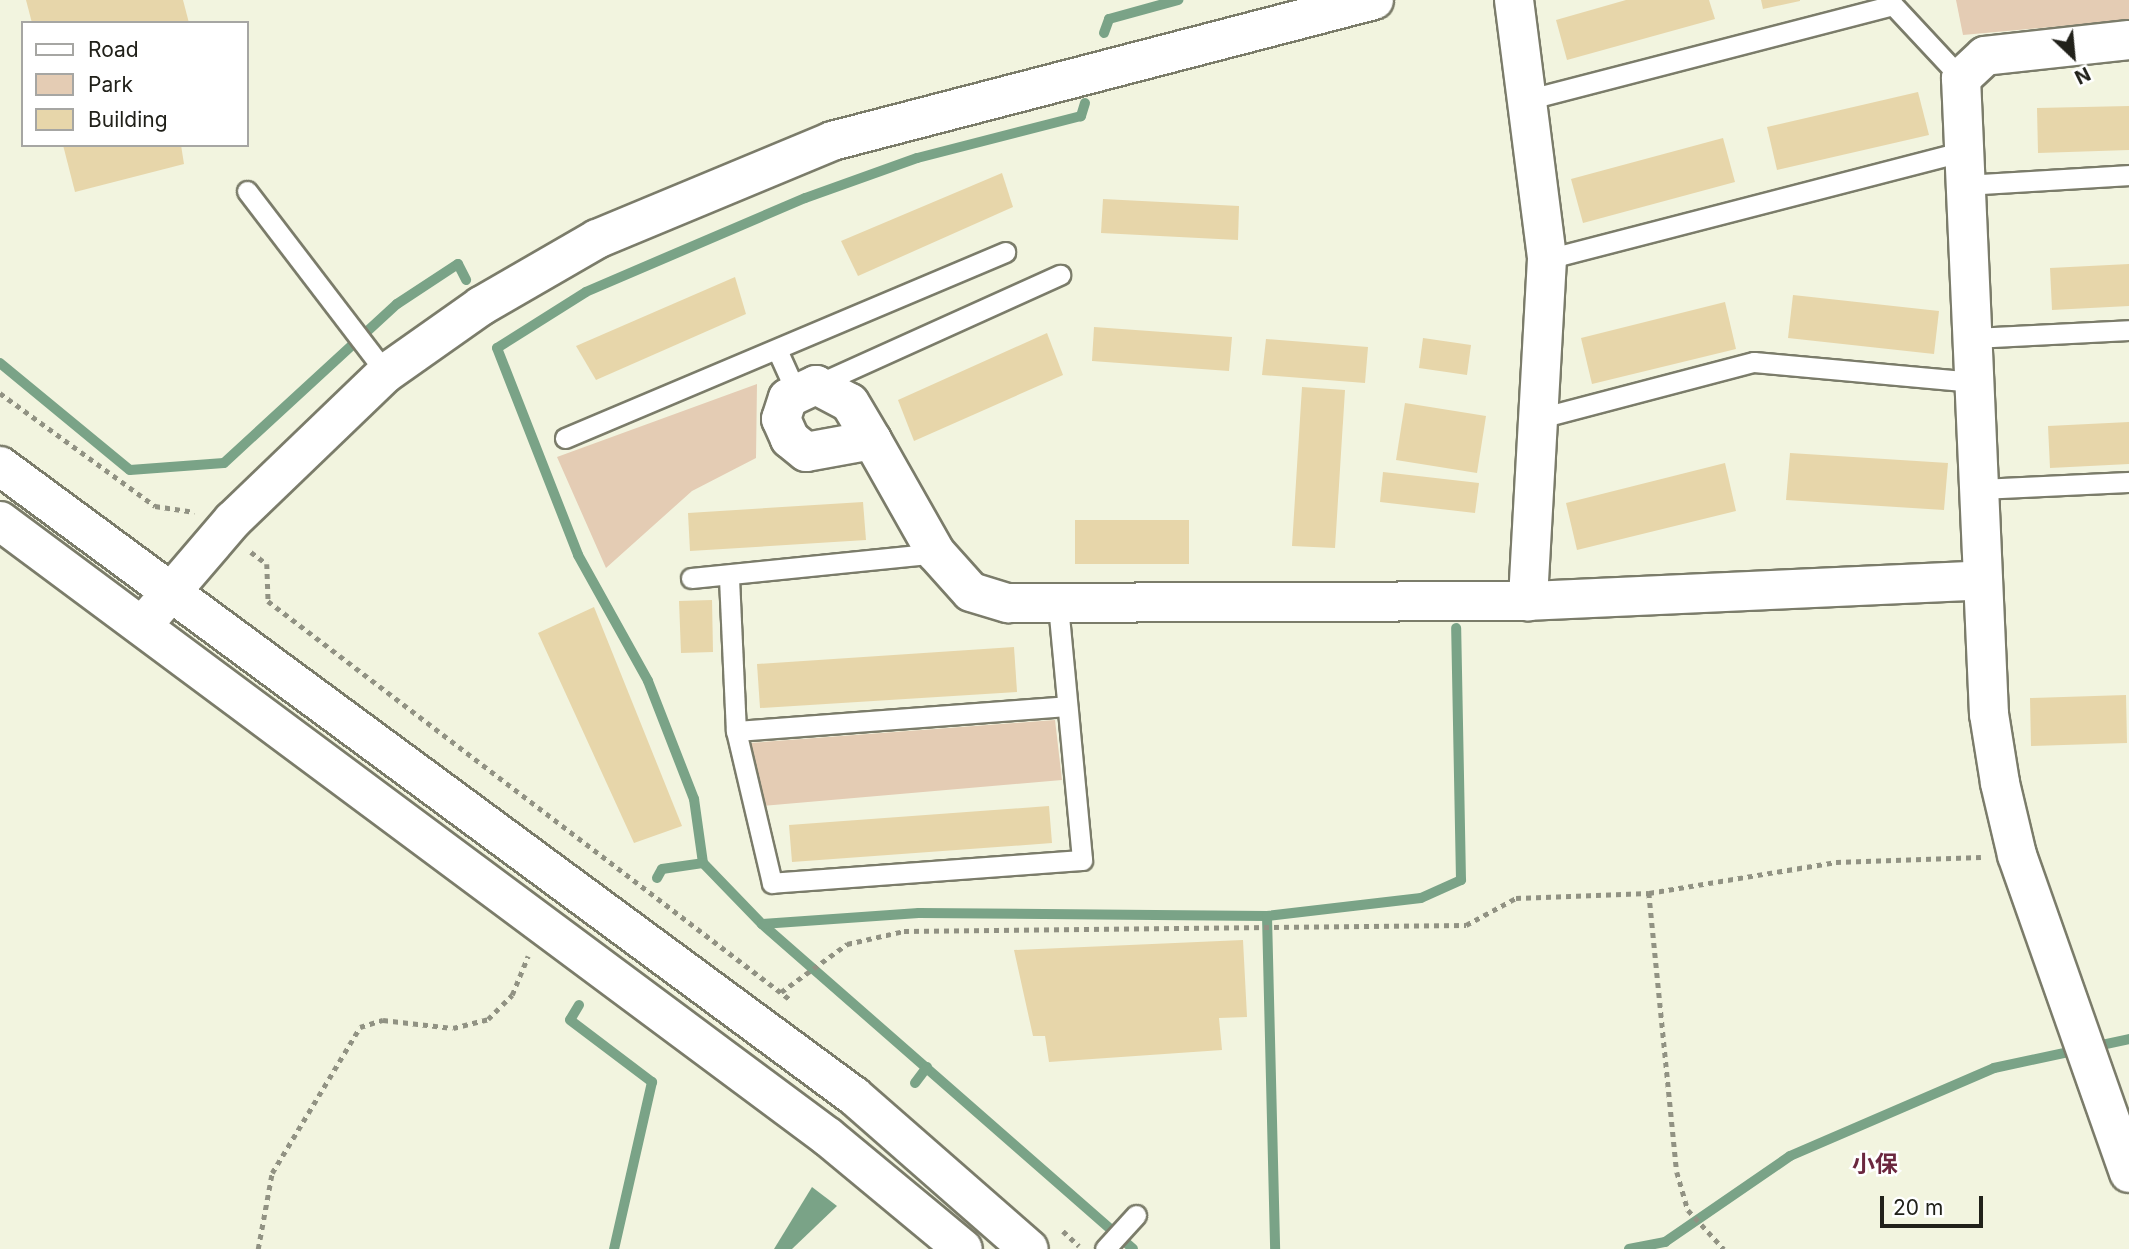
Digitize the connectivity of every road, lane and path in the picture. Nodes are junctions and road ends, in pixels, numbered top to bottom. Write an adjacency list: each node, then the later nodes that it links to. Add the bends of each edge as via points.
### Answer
1 (1374, 0): 15 (street, via 832,141 597,239)
2 (1514, 0): 5 (street)
3 (2129, 40): 4 (street, via 1985,56)
4 (1961, 78): 5 (lane, via 1893,5); 6 (street)
5 (1522, 101): 10 (street)
6 (1965, 168): 7 (lane); 10 (lane); 13 (street)
7 (2129, 175)
8 (247, 191): 15 (lane)
9 (1004, 253): 14 (lane)
10 (1547, 259): 19 (street)
11 (1060, 275): 17 (lane)
12 (2129, 330): 13 (lane)
13 (1973, 338): 16 (street)
14 (778, 352): 17 (lane); 20 (lane)
15 (377, 362): 32 (street)
16 (1975, 382): 19 (lane, via 1754,362); 24 (street)
17 (807, 390): 21 (street, via 850,403); 21 (street, via 781,419 790,439 806,452)
18 (0, 393): 25 (path, via 155,506 187,506)
19 (1536, 419): 33 (street)
20 (565, 438)
21 (872, 440): 28 (street)
22 (0, 466): 32 (street)
23 (2129, 482): 24 (lane)
24 (1979, 489): 31 (street)
25 (198, 514)
26 (0, 521): 35 (street)
27 (250, 552): 41 (path, via 267,564 268,601)
28 (936, 553): 30 (lane); 34 (street, via 971,592 1008,603)
29 (691, 578): 30 (lane)
30 (729, 578): 37 (lane)
31 (1983, 580): 33 (street); 38 (street, via 1989,714)
32 (171, 593): 35 (street); 45 (street)
33 (1528, 601): 34 (street)
34 (1058, 605): 36 (lane)
35 (142, 626): 40 (street)
36 (1067, 706): 37 (lane); 37 (lane, via 1082,860 772,883)
37 (736, 731)
38 (2017, 855): 39 (path, via 1836,863); 43 (street)
39 (1648, 893): 41 (path, via 1516,898 1466,925 904,931 846,944); 50 (path, via 1677,1172 1688,1210)
40 (540, 922): 47 (path, via 512,995 488,1019 453,1028 383,1020 360,1027 271,1173); 48 (street, via 828,1137)
41 (780, 992): 42 (path)
42 (796, 1004)
43 (2129, 1173)
44 (1131, 1221): 46 (lane)
45 (1041, 1235): 49 (path)
46 (1107, 1247)
47 (258, 1249)
48 (963, 1249)
49 (1082, 1249)
50 (1724, 1249)

